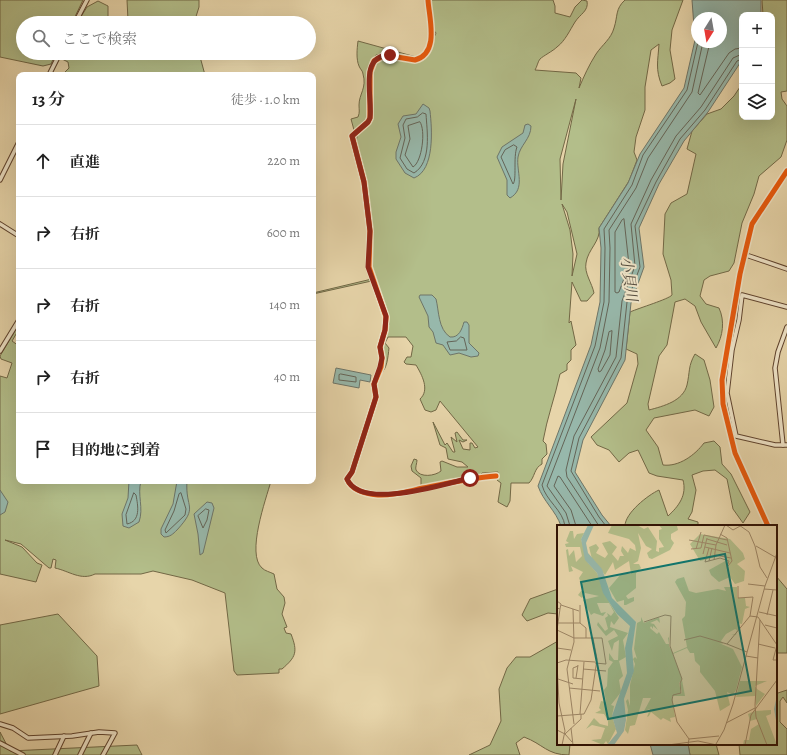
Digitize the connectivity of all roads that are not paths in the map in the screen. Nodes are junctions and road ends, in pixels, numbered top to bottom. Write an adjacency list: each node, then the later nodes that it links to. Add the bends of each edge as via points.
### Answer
1 (87, 0): 3 (street)
2 (428, 0): 19 (street, via 432,36 425,54 415,60 385,55 374,61 370,72 370,118 352,136 364,182 370,231 368,267 386,316 386,323 381,342 380,367 374,384 376,397 352,472 347,479 350,486 357,490 378,495)
3 (79, 16)
4 (56, 60): 5 (street)
5 (50, 72)
6 (16, 148): 7 (street)
7 (0, 180)
8 (0, 224): 9 (street)
9 (16, 234)
10 (749, 256): 11 (street)
11 (787, 269)
12 (787, 307): 18 (street, via 742,295 727,393 736,436)
13 (16, 325): 17 (street)
14 (787, 327): 15 (street)
15 (782, 342): 16 (street); 18 (street, via 775,372)
16 (787, 344)
17 (0, 351)
18 (785, 445)
19 (496, 476)
20 (0, 724): 22 (street, via 13,728 28,738)
21 (91, 733): 22 (street); 26 (street); 27 (street, via 115,732)
22 (64, 736): 25 (street)
23 (0, 744): 24 (street)
24 (23, 755)
25 (55, 755)
26 (80, 755)
27 (104, 755)

